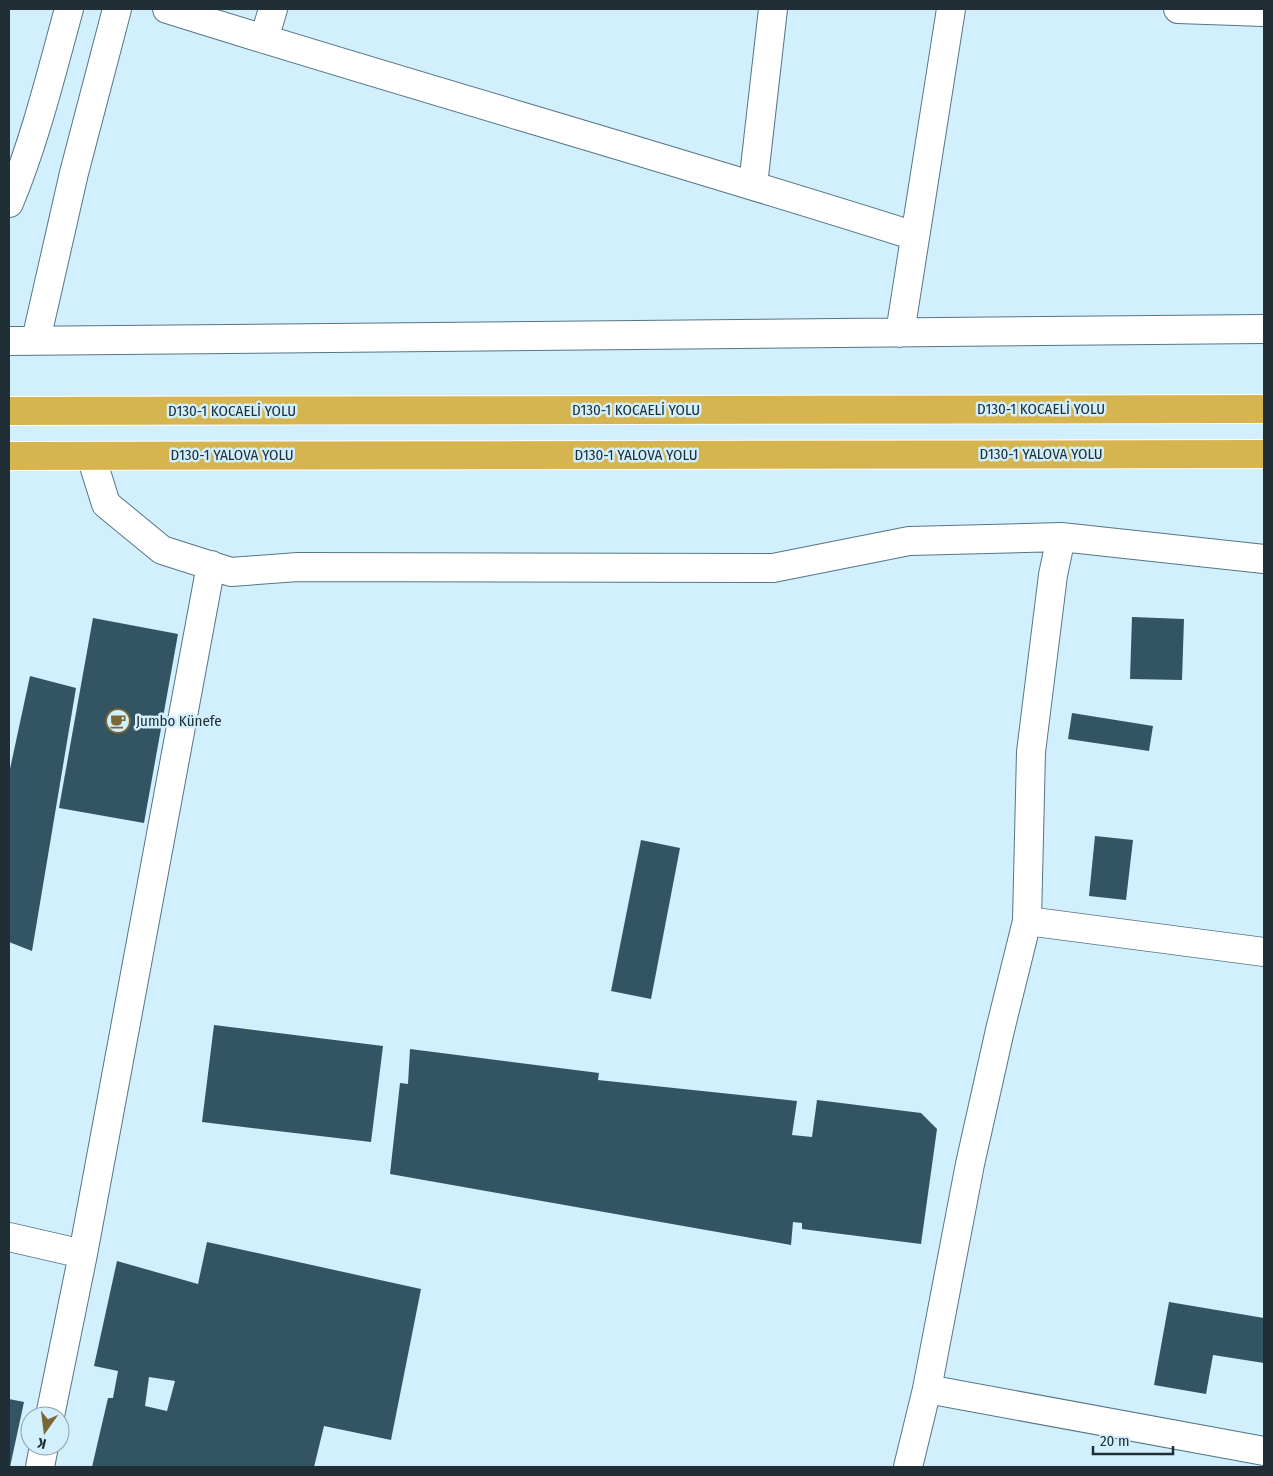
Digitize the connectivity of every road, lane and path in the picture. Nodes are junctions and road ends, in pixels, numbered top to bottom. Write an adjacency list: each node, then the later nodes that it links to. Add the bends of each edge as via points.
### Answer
1 (69, 9): 11 (street)
2 (117, 9): 15 (street, via 74,173)
3 (167, 9): 9 (street)
4 (273, 9): 9 (street)
5 (773, 9): 10 (street)
6 (951, 9): 12 (street)
7 (1178, 9): 8 (street)
8 (1264, 12)
9 (264, 39): 10 (street)
10 (753, 185): 12 (street)
11 (9, 203)
12 (915, 236): 14 (street)
13 (1264, 329): 14 (street)
14 (900, 333): 15 (street)
15 (36, 340): 16 (street)
16 (9, 341)
17 (1264, 409): 18 (highway, D130-1 KOCAELİ YOLU)
18 (9, 411)
19 (1264, 454): 21 (highway, D130-1 YALOVA YOLU)
20 (9, 456): 21 (highway, D130-1 YALOVA YOLU)
21 (91, 456): 24 (street, via 106,504 162,550)
22 (1060, 537): 23 (street); 24 (street, via 909,541 773,568 298,568 231,572); 25 (street, via 1031,752)
23 (1264, 558)
24 (210, 565): 28 (street)
25 (1027, 921): 26 (street); 29 (street, via 970,1164)
26 (1264, 952)
27 (9, 1237): 28 (street)
28 (83, 1254): 30 (street)
29 (927, 1389): 31 (street); 32 (street)
30 (52, 1406)
31 (1264, 1451)
32 (908, 1467)

